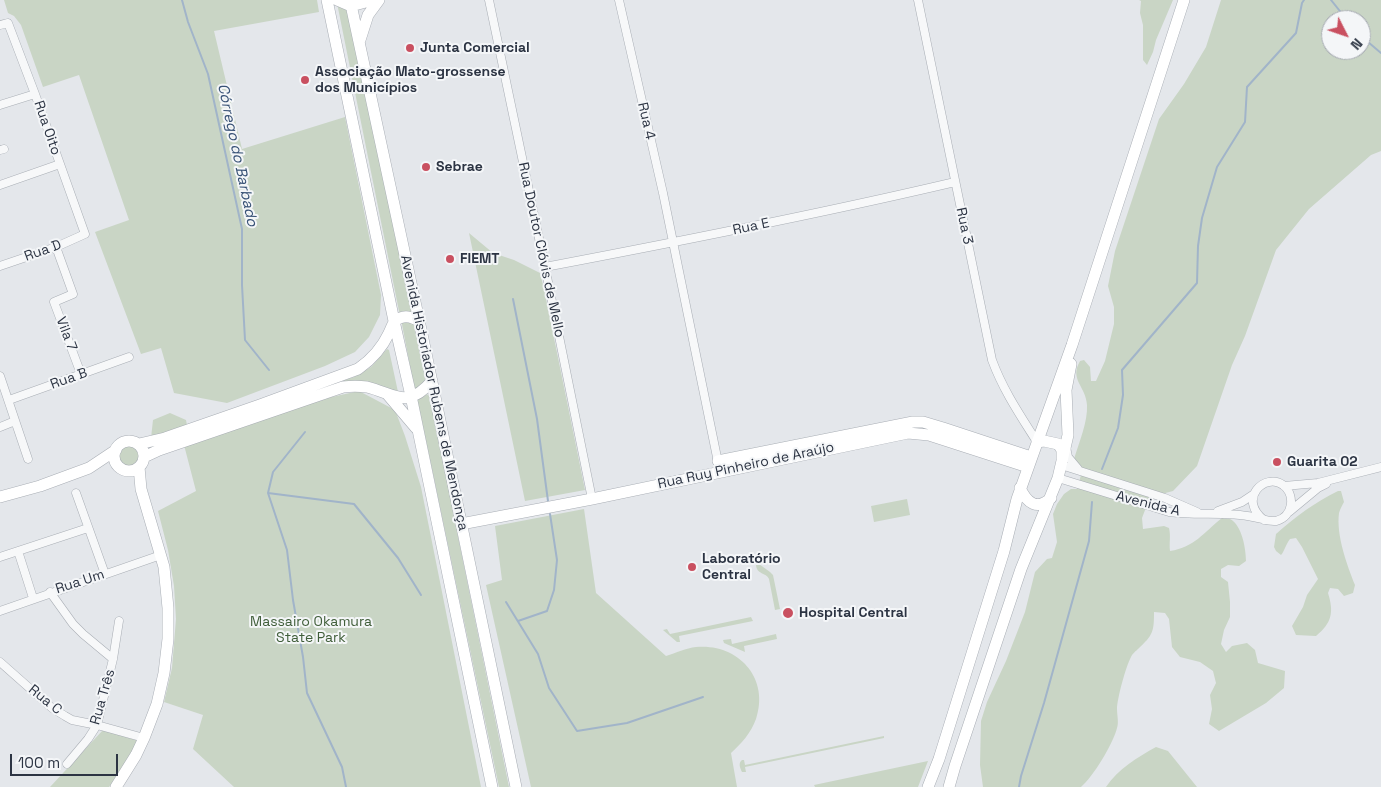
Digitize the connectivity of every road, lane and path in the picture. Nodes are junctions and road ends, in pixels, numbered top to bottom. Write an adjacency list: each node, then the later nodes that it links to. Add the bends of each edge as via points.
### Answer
1 (327, 0): 23 (main road, Avenida Historiador Rubens de Mendonça)
2 (337, 0): 10 (main road)
3 (373, 0): 10 (main road)
4 (379, 0): 12 (main road, via 368,15)
5 (489, 0): 22 (street, Rua Doutor Clóvis de Mello)
6 (619, 0): 19 (street, Rua 4)
7 (918, 0): 16 (street, Rua 3)
8 (1184, 0): 36 (main road, via 1072,345)
9 (1190, 0): 38 (main road, via 1071,361 1066,390)
10 (351, 3): 12 (main road, Avenida Historiador Rubens de Mendonça)
11 (0, 25): 13 (street, Rua Oito, via 8,23)
12 (359, 42): 24 (main road, Avenida Historiador Rubens de Mendonça)
13 (35, 94): 14 (street); 15 (street, Rua Oito)
14 (0, 106)
15 (60, 164): 17 (street); 18 (street, Rua Oito)
16 (955, 182): 19 (street, Rua E); 36 (street, Rua 3, via 992,360 1008,397)
17 (0, 185)
18 (85, 234): 20 (street, Rua D)
19 (673, 243): 22 (street, Rua E); 44 (street, Rua 4)
20 (56, 247): 21 (street, Rua D); 26 (street, Vila 7, via 73,294 54,302)
21 (0, 266)
22 (545, 267): 58 (street, Rua Doutor Clóvis de Mello)
23 (394, 321): 24 (main road, via 406,317); 30 (main road, Avenida Historiador Rubens de Mendonça); 32 (main road, via 380,348 358,369)
24 (419, 321): 28 (main road, Avenida Historiador Rubens de Mendonça)
25 (128, 357): 26 (street, Rua B)
26 (81, 374): 31 (street, Rua B)
27 (0, 376): 31 (street)
28 (432, 381): 30 (main road); 62 (main road, Avenida Historiador Rubens de Mendonça)
29 (388, 395): 30 (main road); 32 (main road, via 368,388 344,387); 35 (main road)
30 (411, 396): 35 (main road, Avenida Historiador Rubens de Mendonça)
31 (9, 400): 33 (street)
32 (261, 410): 37 (main road); 41 (main road, via 159,450)
33 (15, 421): 34 (street); 40 (street)
34 (0, 427)
35 (418, 430): 78 (main road, Avenida Historiador Rubens de Mendonça)
36 (1037, 442): 42 (main road); 43 (main road, via 1058,444 1062,450)
37 (139, 444): 39 (main road, via 124,442); 41 (main road, via 144,452)
38 (1066, 448): 43 (main road); 48 (street, via 1068,457)
39 (116, 450): 46 (main road); 47 (main road, via 115,459)
40 (28, 459)
41 (142, 462): 47 (main road, via 131,470); 53 (main road)
42 (1030, 462): 44 (main road, Rua Ruy Pinheiro de Araújo, via 943,428 913,422); 52 (main road)
43 (1062, 464): 48 (street, Avenida A); 49 (main road)
44 (719, 466): 58 (main road, Rua Ruy Pinheiro de Araújo)
45 (1381, 466): 50 (street)
46 (88, 468): 47 (main road); 56 (main road)
47 (121, 468): 53 (main road)
48 (1080, 471): 59 (street, Avenida A)
49 (1058, 478): 57 (main road); 59 (street, Avenida A, via 1157,509 1182,514)
50 (1334, 479): 51 (street); 60 (street)
51 (1284, 486): 55 (street, via 1268,482); 60 (street, via 1291,497)
52 (1020, 488): 57 (main road, via 1024,497 1037,505); 80 (main road, via 1004,551)
53 (141, 489): 65 (main road)
54 (76, 493): 63 (street)
55 (1254, 494): 59 (street, via 1242,502); 61 (street, via 1252,504 1256,514)
56 (0, 497)
57 (1051, 497): 81 (main road, via 1021,570)
58 (592, 500): 62 (main road, Rua Ruy Pinheiro de Araújo)
59 (1202, 513): 61 (street)
60 (1288, 513): 61 (street, via 1277,521)
61 (1264, 520)
62 (461, 524): 79 (main road, Avenida Historiador Rubens de Mendonça)
63 (88, 528): 64 (street); 67 (street)
64 (18, 551): 66 (street); 69 (street)
65 (161, 555): 67 (street, Rua Um); 75 (main road, via 166,576 168,639 157,704)
66 (0, 558)
67 (105, 574): 68 (street, Rua Um)
68 (50, 592): 69 (street, Rua Um); 72 (street, via 73,624)
69 (33, 598): 70 (street, Rua Um)
70 (0, 611)
71 (119, 621): 72 (street, Rua Três)
72 (113, 659): 74 (street, Rua Três)
73 (0, 662): 74 (street, Rua C, via 52,708 72,720)
74 (97, 725): 75 (street, Rua C); 76 (street, Rua Três)
75 (144, 738): 77 (main road)
76 (67, 764)
77 (116, 787)
78 (492, 787)
79 (516, 787)
80 (928, 787)
81 (950, 787)

